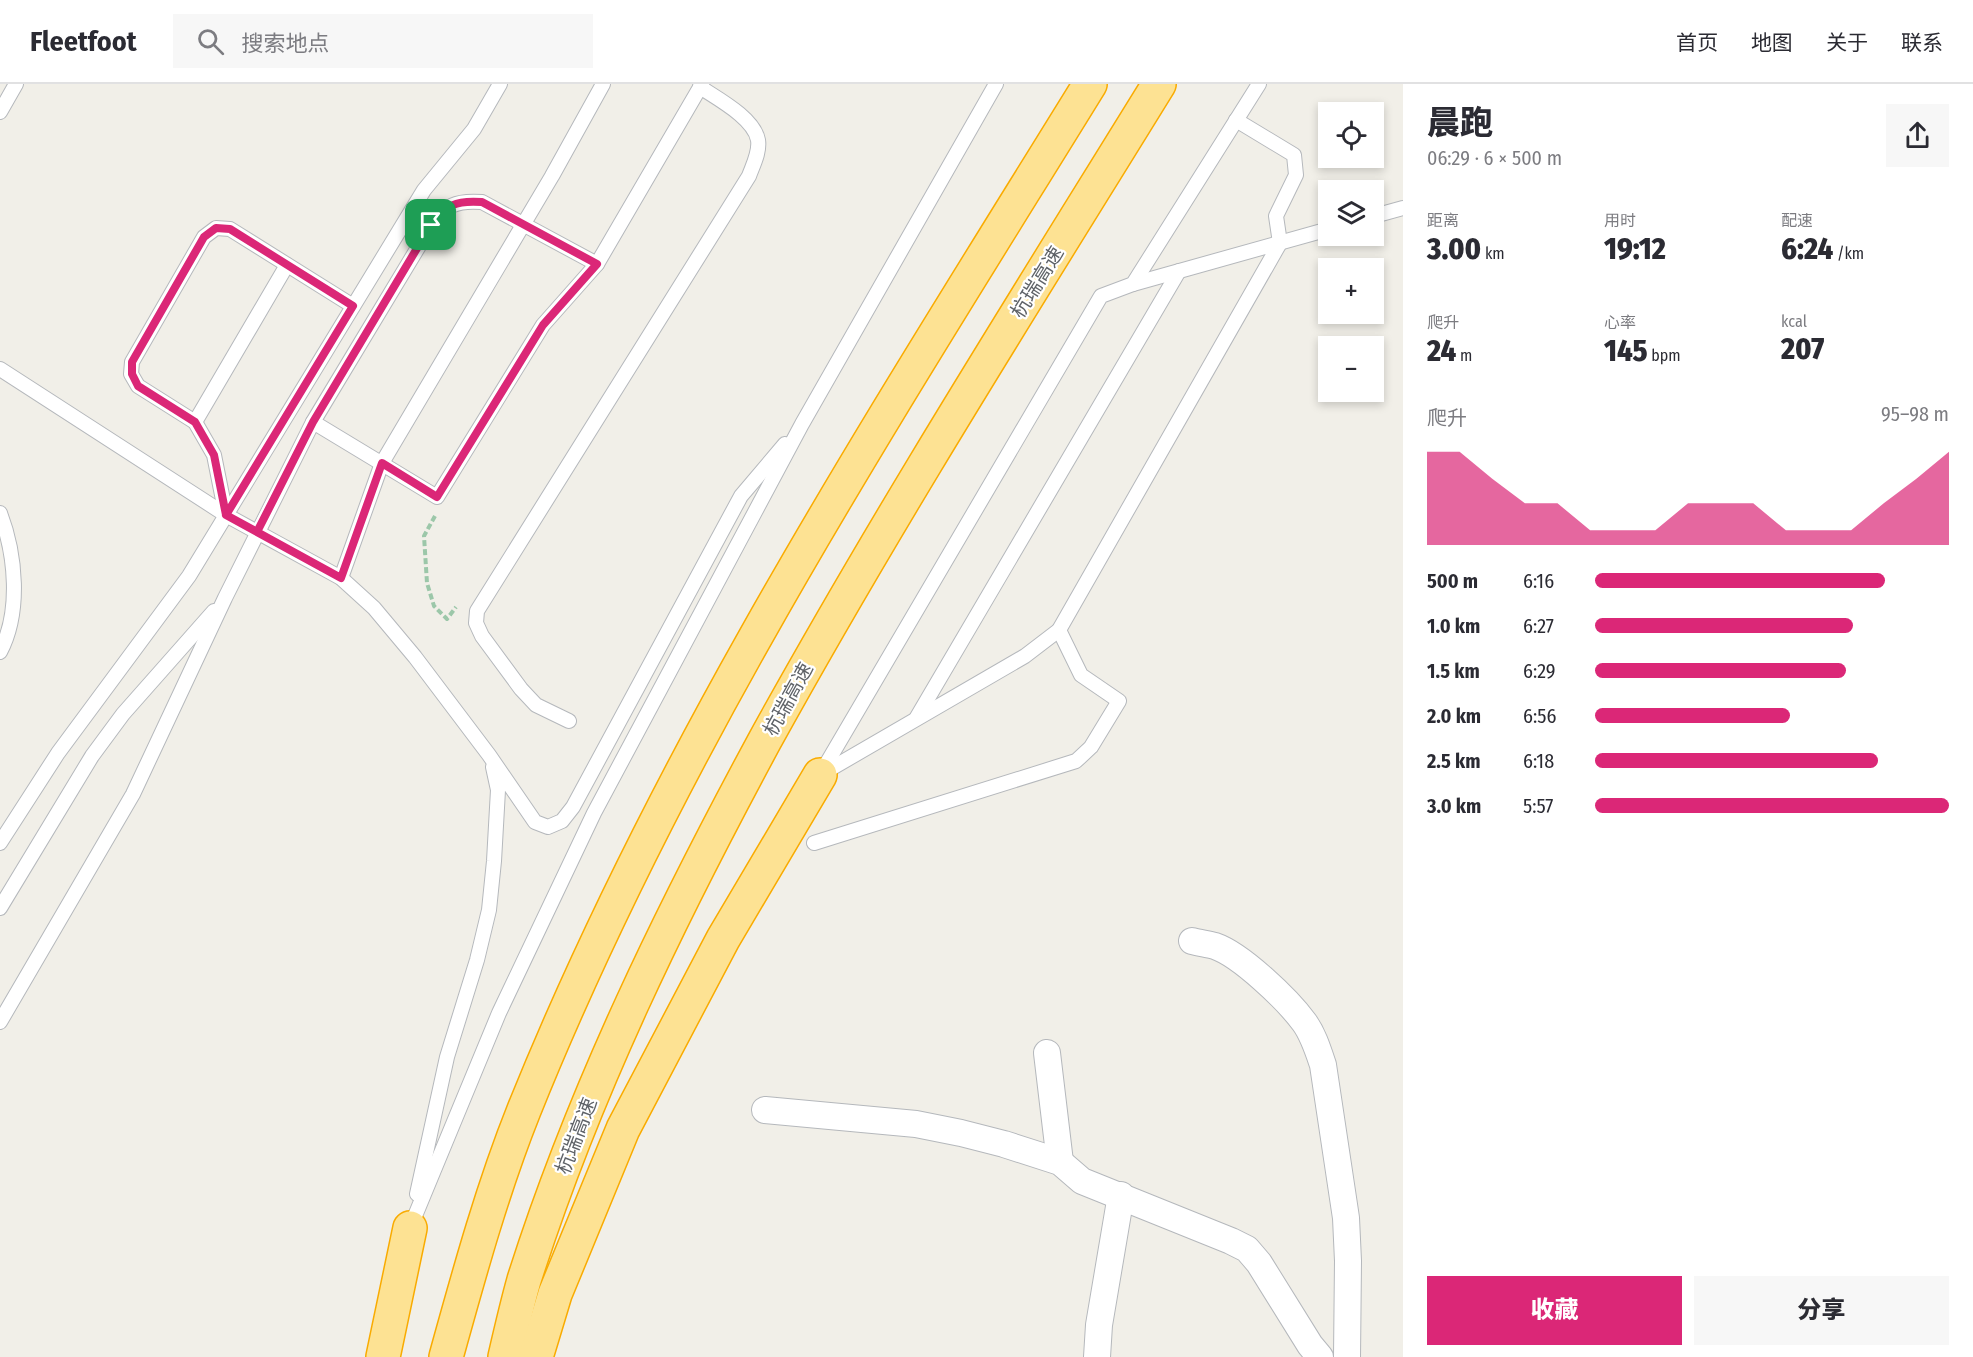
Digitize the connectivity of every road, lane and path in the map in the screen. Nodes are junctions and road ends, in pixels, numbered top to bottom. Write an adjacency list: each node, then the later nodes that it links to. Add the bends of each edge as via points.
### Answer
1 (16, 84): 9 (lane)
2 (500, 84): 20 (lane, via 474,129 424,190)
3 (603, 84): 13 (lane)
4 (996, 84): 24 (lane)
5 (1090, 84): 50 (highway, via 850,472 664,807 587,962 523,1113 476,1250)
6 (1159, 84): 51 (highway, 杭瑞高速, via 897,509 715,833 631,1001 572,1145 524,1282)
7 (1259, 84): 10 (lane)
8 (701, 85): 16 (lane); 36 (lane, via 754,129 758,148 749,176 477,611 476,623 482,636 521,690 536,705)
9 (0, 112)
10 (1236, 120): 15 (lane, via 1294,155 1296,174 1276,216); 19 (lane)
11 (1403, 208): 12 (lane)
12 (1384, 213)
13 (522, 224): 16 (lane); 23 (lane, via 482,202 452,204 441,213); 25 (lane)
14 (1318, 232): 15 (lane)
15 (1280, 243): 18 (lane); 33 (lane)
16 (597, 264): 26 (lane, via 543,325)
17 (287, 265): 20 (lane); 22 (lane); 22 (lane, via 230,229 216,228 204,237 132,362 138,386)
18 (1179, 271): 19 (lane); 35 (lane)
19 (1133, 284): 38 (lane, via 1101,296)
20 (353, 306): 28 (lane)
21 (0, 369): 28 (lane)
22 (195, 422): 28 (lane, via 214,455)
23 (313, 422): 25 (lane); 29 (lane)
24 (802, 424): 37 (lane, via 741,496 562,821 548,827 535,822); 48 (lane, via 594,813 499,1013)
25 (382, 463): 26 (lane); 30 (lane)
26 (437, 497): 32 (path, via 443,502 424,536 427,583 434,606 447,619)
27 (0, 513): 34 (lane, via 13,565 13,607)
28 (226, 515): 29 (lane); 39 (lane, via 189,576 57,753)
29 (257, 532): 30 (lane); 31 (lane)
30 (341, 578): 37 (lane, via 374,608 415,657)
31 (225, 598): 41 (lane, via 123,714 92,756); 43 (lane, via 134,794)
32 (462, 598)
33 (1059, 630): 35 (lane, via 1025,656); 40 (lane, via 1081,675 1119,701 1091,747 1076,761)
34 (0, 652)
35 (916, 719): 38 (lane)
36 (569, 721)
37 (489, 755): 48 (lane, via 498,790 489,910 447,1057)
38 (820, 775): 52 (highway, via 723,939 623,1129 555,1294)
39 (0, 843)
40 (814, 843)
41 (0, 908)
42 (1192, 941): 55 (street, via 1216,946 1238,958 1281,996 1317,1046 1346,1218)
43 (0, 1022)
44 (1047, 1053): 46 (street)
45 (765, 1110): 46 (street, via 916,1124)
46 (1060, 1162): 47 (street, via 1082,1181)
47 (1121, 1195): 53 (street); 54 (street, via 1247,1250)
48 (410, 1228): 49 (highway)
49 (383, 1357)
50 (446, 1357)
51 (505, 1357)
52 (536, 1357)
53 (1097, 1357)
54 (1320, 1357)
55 (1347, 1357)

